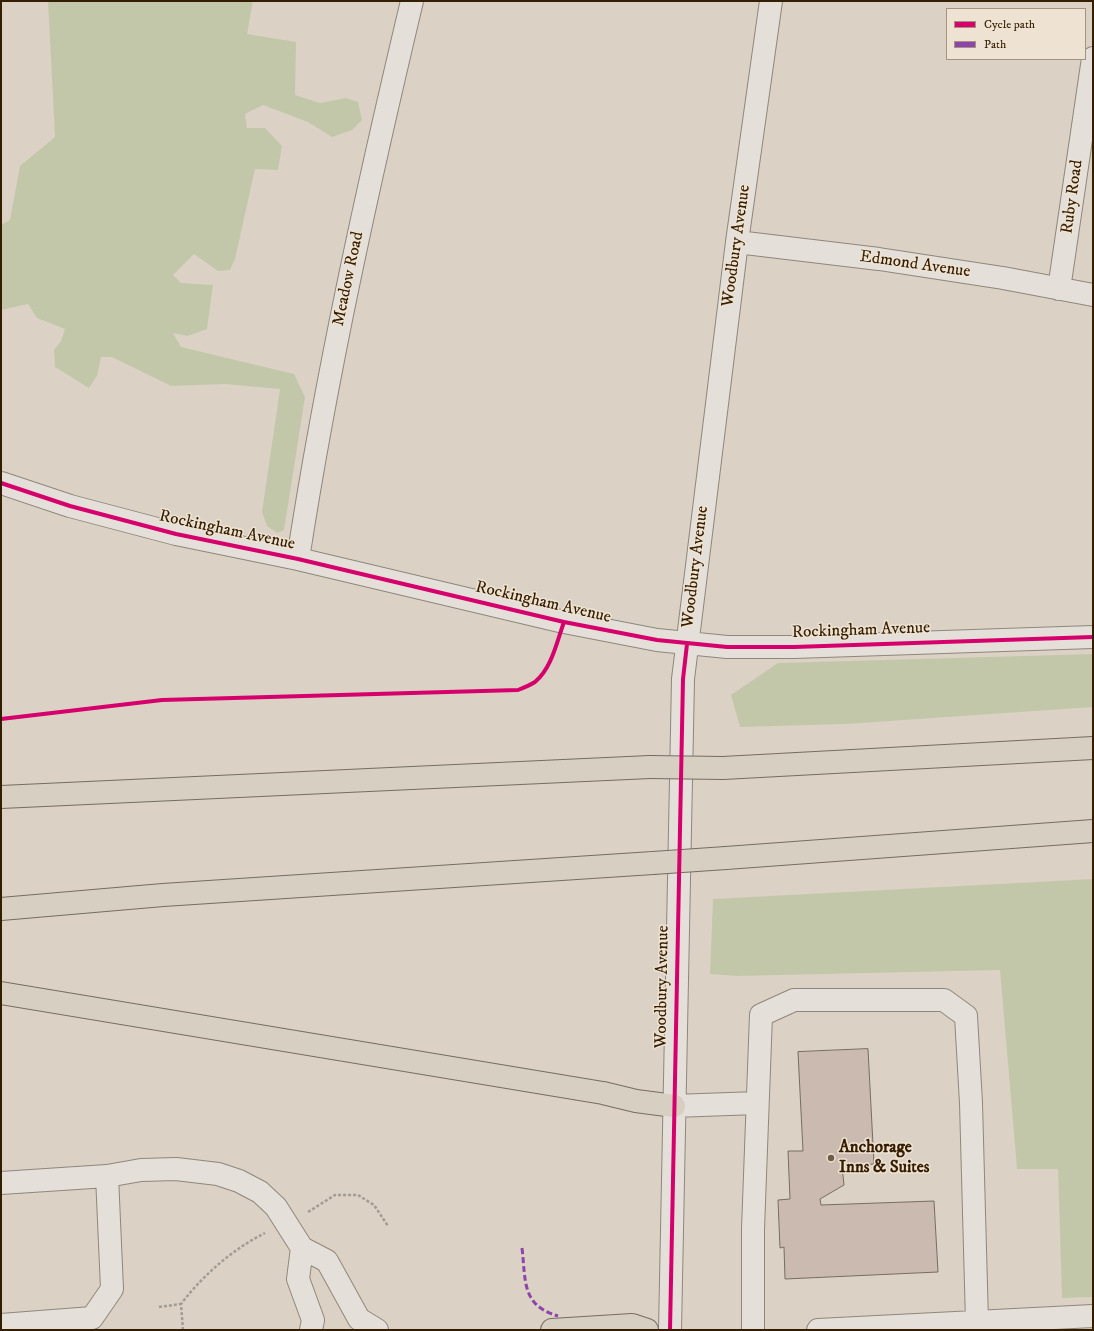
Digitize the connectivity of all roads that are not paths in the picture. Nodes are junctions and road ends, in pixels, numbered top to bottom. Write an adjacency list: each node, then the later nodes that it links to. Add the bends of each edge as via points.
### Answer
1 (412, 1): 8 (street, Meadow Road, via 338,329)
2 (771, 1): 4 (street, Woodbury Avenue)
3 (1093, 58): 5 (street, Ruby Road)
4 (737, 242): 5 (street, Edmond Avenue, via 879,259); 10 (street, Woodbury Avenue)
5 (1059, 289): 6 (street, Edmond Avenue)
6 (1093, 295)
7 (1, 483): 8 (street, Rockingham Avenue, via 131,523)
8 (298, 559): 10 (street, Rockingham Avenue, via 564,622)
9 (1093, 637): 10 (street, Rockingham Avenue, via 794,647)
10 (687, 644): 17 (street, Woodbury Avenue, via 683,679)
11 (1093, 748): 12 (main road, bridge, via 723,768 650,767)
12 (1, 797)
13 (1093, 831): 14 (main road, bridge, via 163,895)
14 (1, 909)
15 (1, 993): 17 (main road)
16 (757, 1103): 17 (street); 23 (street, via 761,1015 794,1000 944,1000 966,1016 971,1103); 29 (street)
17 (674, 1106): 28 (street, Woodbury Avenue)
18 (106, 1176): 19 (street); 20 (street, via 141,1170 176,1169 218,1174 239,1181 260,1192 276,1208); 22 (street, via 112,1289 92,1318)
19 (1, 1183)
20 (302, 1248): 24 (street, via 298,1279 313,1320); 25 (street, via 327,1261 359,1319)
21 (1093, 1316): 23 (street)
22 (1, 1325)
23 (967, 1325): 30 (street)
24 (311, 1330)
25 (377, 1330)
26 (552, 1330): 27 (main road, via 632,1325)
27 (647, 1330)
28 (670, 1330)
29 (753, 1330)
30 (818, 1330)

